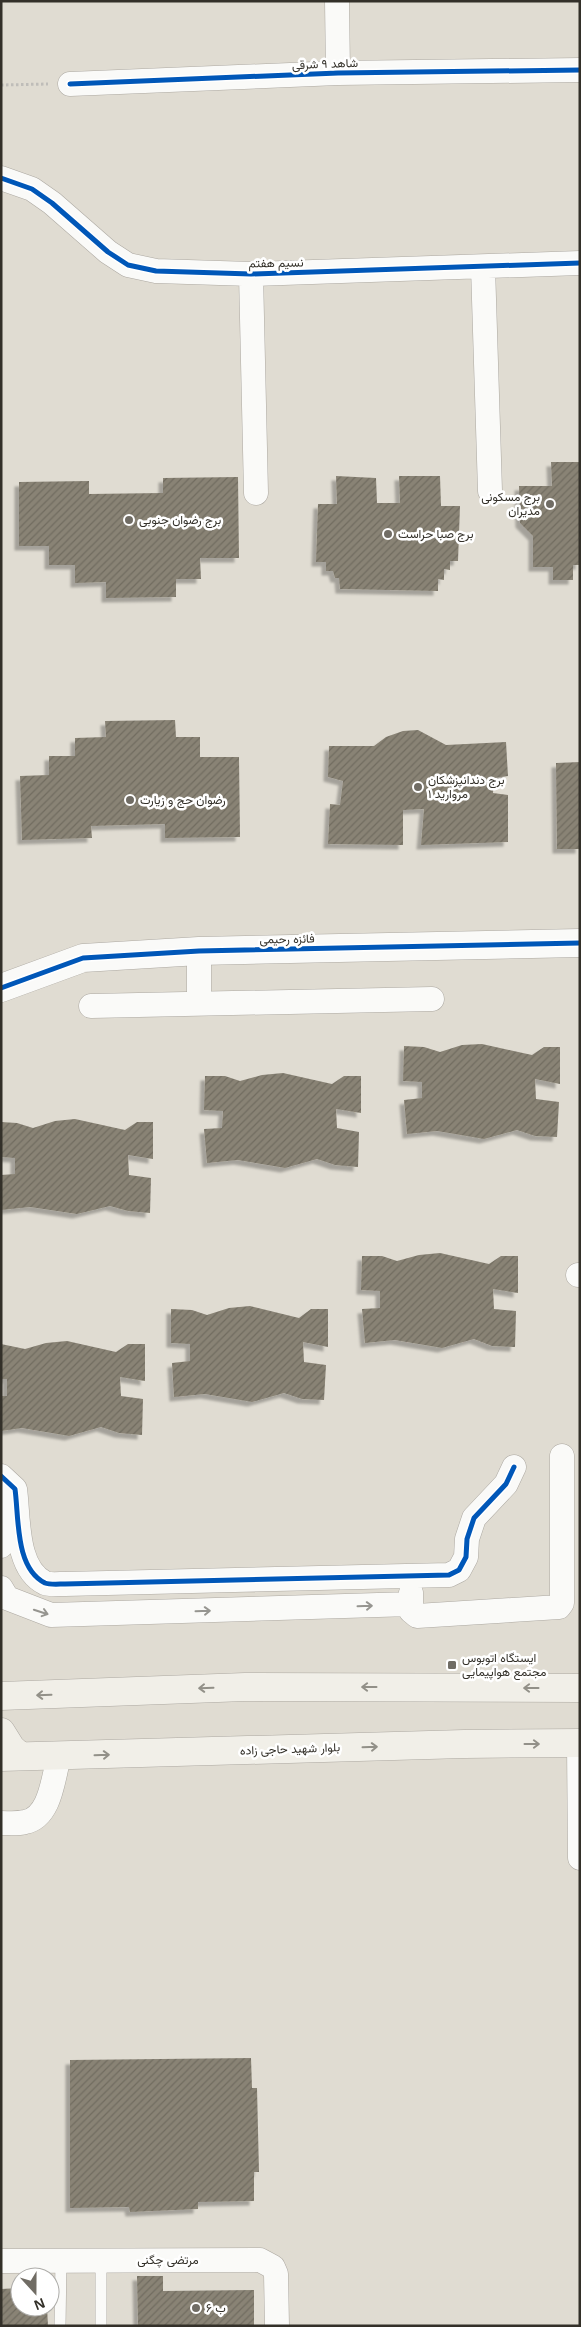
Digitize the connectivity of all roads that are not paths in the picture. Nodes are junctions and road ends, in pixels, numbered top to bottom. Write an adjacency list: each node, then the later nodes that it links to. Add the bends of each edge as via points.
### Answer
1 (337, 1): 3 (street)
2 (580, 70): 3 (street, شاهد ۹ شرقی)
3 (338, 73): 4 (street, شاهد ۹ شرقی)
4 (70, 84)
5 (1, 178): 8 (street, نسیم هفتم, via 32,189 128,265 156,271)
6 (580, 263): 7 (street, نسیم هفتم)
7 (483, 267): 8 (street, نسیم هفتم); 9 (street)
8 (251, 274): 10 (street)
9 (490, 491)
10 (256, 493)
11 (580, 943): 12 (street, فائزه رحیمی)
12 (199, 951): 13 (street, فائزه رحیمی, via 84,958); 15 (street)
13 (1, 988)
14 (432, 999): 15 (street)
15 (199, 1003): 16 (street)
16 (91, 1006)
17 (562, 1456): 24 (street, via 562,1603 559,1607 417,1616 413,1615)
18 (514, 1467): 22 (street, via 506,1484 474,1518 460,1570 448,1575)
19 (1, 1476): 22 (street, via 16,1489 21,1550 26,1563 29,1570 46,1584)
20 (1, 1495): 21 (street)
21 (1, 1546)
22 (410, 1576): 24 (street)
23 (1, 1588): 24 (street, one-way to 24, via 6,1598 51,1615)
24 (411, 1604)
25 (580, 1688): 26 (main road, one-way to 26, via 245,1687)
26 (5, 1701)
27 (1, 1732): 29 (main road, via 11,1748)
28 (579, 1743): 30 (main road, بلوار شهید حاجی زاده, one-way to 28); 32 (street)
29 (11, 1756): 30 (main road, بلوار شهید حاجی زاده)
30 (59, 1757): 31 (street, via 46,1805 38,1815 26,1822)
31 (1, 1823)
32 (580, 1858)
33 (101, 2260): 35 (street, مرتضی چگنی); 37 (lane); 38 (street, مرتضی چگنی, via 260,2260 273,2267 276,2274)
34 (1, 2261): 35 (street, مرتضی چگنی)
35 (61, 2261): 36 (lane)
36 (60, 2326)
37 (101, 2326)
38 (277, 2326)

